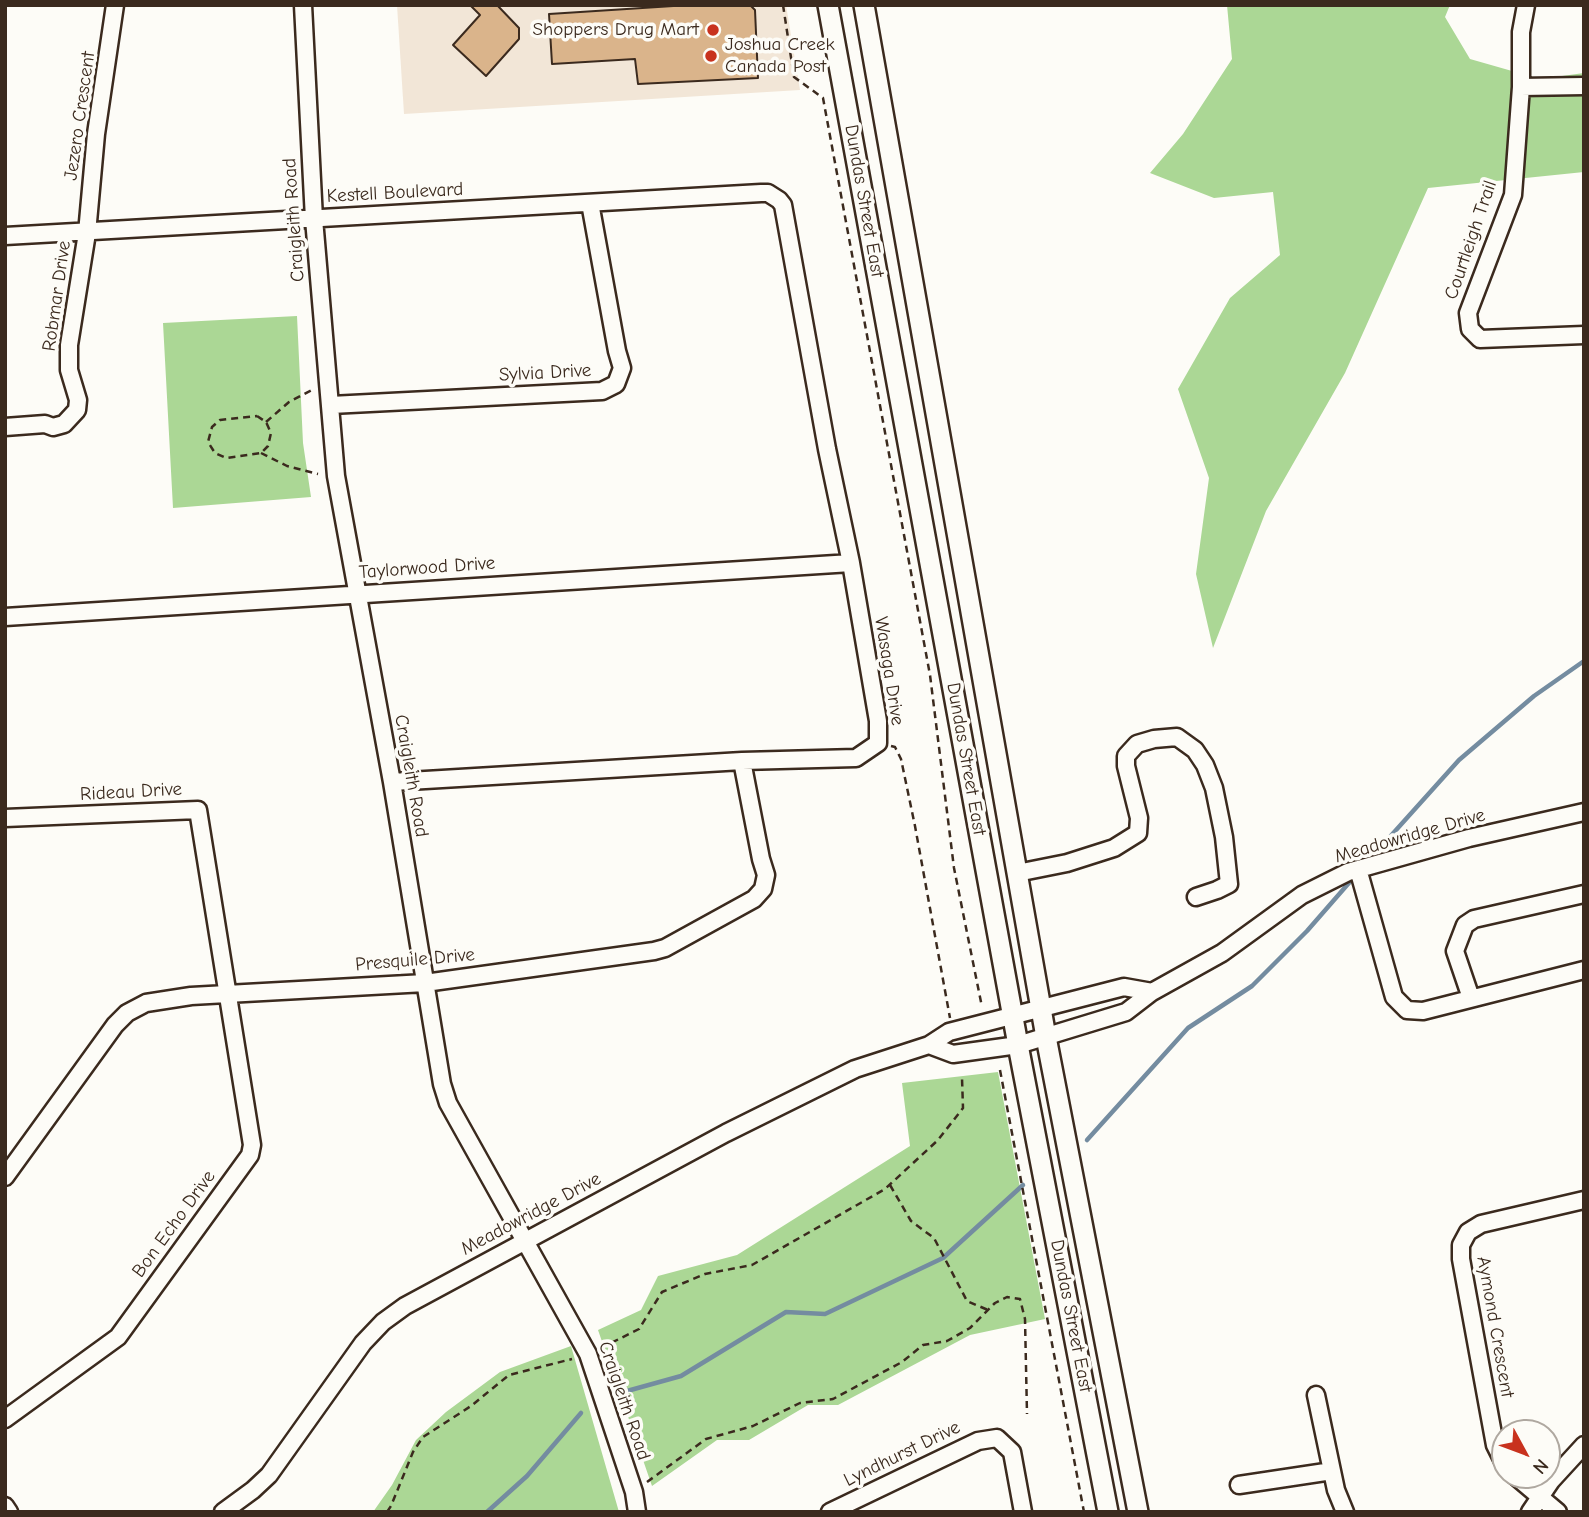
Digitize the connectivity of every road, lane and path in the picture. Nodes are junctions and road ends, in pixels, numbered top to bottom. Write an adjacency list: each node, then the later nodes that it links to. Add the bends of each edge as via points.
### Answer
1 (115, 5): 12 (street, Jezero Crescent)
2 (303, 5): 11 (street, Craigleith Road)
3 (783, 5): 38 (path, via 794,77 822,98 930,675 954,868)
4 (828, 5): 40 (main road, Dundas Street East)
5 (864, 5): 30 (main road, Dundas Street East)
6 (1526, 5): 8 (street, Courtleigh Trail)
7 (1584, 86): 8 (street)
8 (1521, 88): 14 (street, Courtleigh Trail, via 1513,195 1468,313 1470,329 1480,340)
9 (590, 203): 10 (street, Kestell Boulevard, via 761,193 776,197); 11 (street, Kestell Boulevard); 16 (street, Sylvia Drive, via 622,368 611,388)
10 (783, 205): 21 (street, Wasaga Drive)
11 (314, 219): 12 (street, Kestell Boulevard); 16 (street, Craigleith Road)
12 (87, 233): 13 (street, Kestell Boulevard); 18 (street, Robmar Drive, via 69,345 77,410 64,424)
13 (5, 236)
14 (1584, 335)
15 (312, 390): 17 (path)
16 (331, 405): 22 (street, Craigleith Road, via 336,476)
17 (266, 422): 19 (path, via 271,433); 19 (path, via 257,416 220,420 208,442 215,453 226,457)
18 (5, 427)
19 (261, 453): 20 (path)
20 (318, 474)
21 (851, 563): 22 (street, Taylorwood Drive); 24 (street, Wasaga Drive)
22 (356, 594): 23 (street, Taylorwood Drive); 26 (street, Craigleith Road)
23 (5, 617)
24 (878, 743): 25 (street, Wasaga Drive, via 856,758); 41 (path, via 895,747 901,758)
25 (742, 761): 26 (street, Wasaga Drive); 34 (street, Presquile Drive, via 766,875 758,897 659,950)
26 (392, 782): 34 (street, Craigleith Road)
27 (1584, 812): 29 (street, Meadowridge Drive)
28 (5, 818): 36 (street, Rideau Drive, via 198,810)
29 (1358, 869): 35 (street, Meadowridge Drive, via 1302,895 1222,953); 37 (street, via 1394,997 1407,1010 1423,1011)
30 (1017, 873): 32 (street, via 1114,848 1138,833 1126,756 1137,744 1177,737 1195,750 1205,765 1224,837 1229,884); 39 (main road, Dundas Street East)
31 (1584, 894): 37 (street, via 1474,919 1465,925 1455,951)
32 (1196, 897)
33 (1584, 971): 37 (street)
34 (425, 983): 36 (street, Presquile Drive); 50 (street, Craigleith Road, via 448,1103)
35 (1152, 992): 39 (street, Meadowridge Drive, via 1124,987); 42 (street, Meadowridge Drive, via 1126,1012)
36 (226, 994): 47 (street, Presquile Drive, via 165,999 127,1013); 55 (street, Bon Echo Drive, via 250,1155 118,1337)
37 (1471, 998)
38 (982, 1007)
39 (1041, 1009): 40 (street, Meadowridge Drive); 42 (main road, Dundas Street East)
40 (1013, 1016): 43 (street, Meadowridge Drive, via 949,1032); 44 (main road, Dundas Street East)
41 (950, 1019)
42 (1046, 1037): 44 (street, Meadowridge Drive); 72 (main road, Dundas Street East)
43 (929, 1045): 44 (street, Meadowridge Drive, via 953,1054); 50 (street, Meadowridge Drive, via 814,1088)
44 (1018, 1045): 71 (main road, Dundas Street East)
45 (1000, 1070): 70 (path)
46 (962, 1079): 48 (path, via 963,1108 938,1140)
47 (5, 1177)
48 (890, 1185): 51 (path, via 911,1221 934,1238 967,1301); 52 (path, via 752,1265 705,1274 662,1292 639,1329)
49 (1584, 1200): 56 (street, Aymond Crescent, via 1481,1224 1468,1232 1461,1245)
50 (525, 1241): 52 (street, Craigleith Road); 65 (street, Meadowridge Drive, via 383,1322 363,1343 274,1469)
51 (988, 1310): 54 (path, via 1007,1297 1020,1299); 61 (path, via 970,1328 947,1341 923,1345 902,1362 832,1399 800,1403 753,1426 706,1439)
52 (588, 1354): 61 (street, Craigleith Road); 66 (path, via 509,1375 423,1437)
53 (1316, 1395): 58 (street)
54 (1027, 1414)
55 (5, 1419)
56 (1491, 1423)
57 (1584, 1444): 62 (street)
58 (1332, 1471): 59 (street); 73 (street)
59 (1239, 1485)
60 (1531, 1489): 62 (street)
61 (634, 1492): 67 (street, Craigleith Road)
62 (1540, 1496): 74 (street); 75 (street)
63 (5, 1506): 64 (street)
64 (9, 1512)
65 (223, 1512)
66 (387, 1512)
67 (637, 1512)
68 (830, 1512): 69 (street, Lyndhurst Drive, via 978,1441 997,1438 1012,1452)
69 (1023, 1512)
70 (1084, 1512)
71 (1108, 1512)
72 (1138, 1512)
73 (1345, 1512)
74 (1530, 1512)
75 (1558, 1512)

